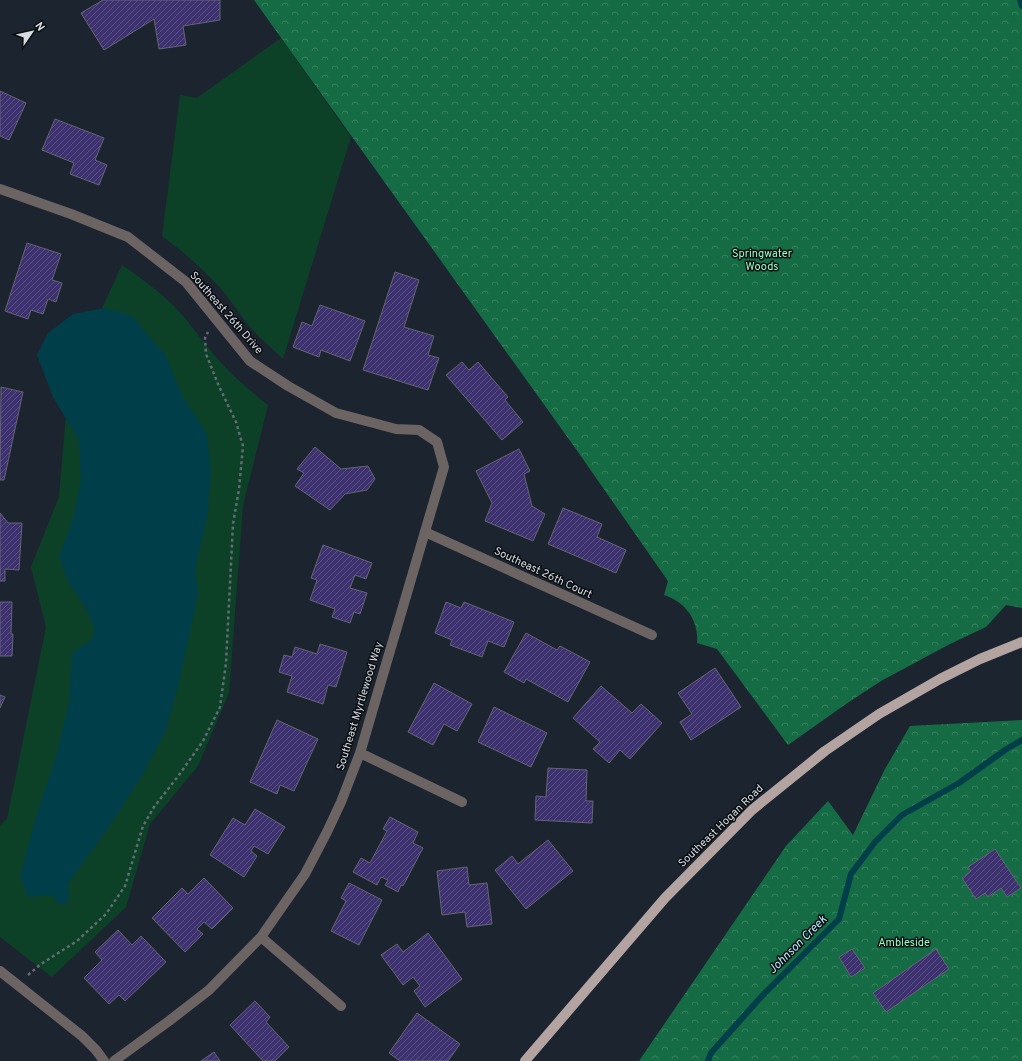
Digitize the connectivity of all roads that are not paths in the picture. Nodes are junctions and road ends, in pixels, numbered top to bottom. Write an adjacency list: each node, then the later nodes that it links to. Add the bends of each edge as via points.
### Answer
1 (1, 193): 2 (street, Southeast 26th Drive, via 71,214 128,237 186,282 250,361 288,386 336,413 396,429 419,430)
2 (438, 442): 3 (street, Southeast Myrtlewood Way, via 444,467)
3 (425, 532): 4 (street, Southeast 26th Court); 6 (street, Southeast Myrtlewood Way)
4 (652, 635)
5 (1022, 642): 13 (main road, Southeast Hogan Road, via 940,679 879,714 825,751 752,810 665,898)
6 (360, 753): 7 (street); 8 (street, Southeast Myrtlewood Way, via 341,802 305,874)
7 (462, 802)
8 (261, 936): 10 (street); 12 (street, Southeast Myrtlewood Way, via 209,990)
9 (0, 971): 11 (street, via 82,1036)
10 (341, 1006)
11 (104, 1061)
12 (114, 1061)
13 (525, 1061)

